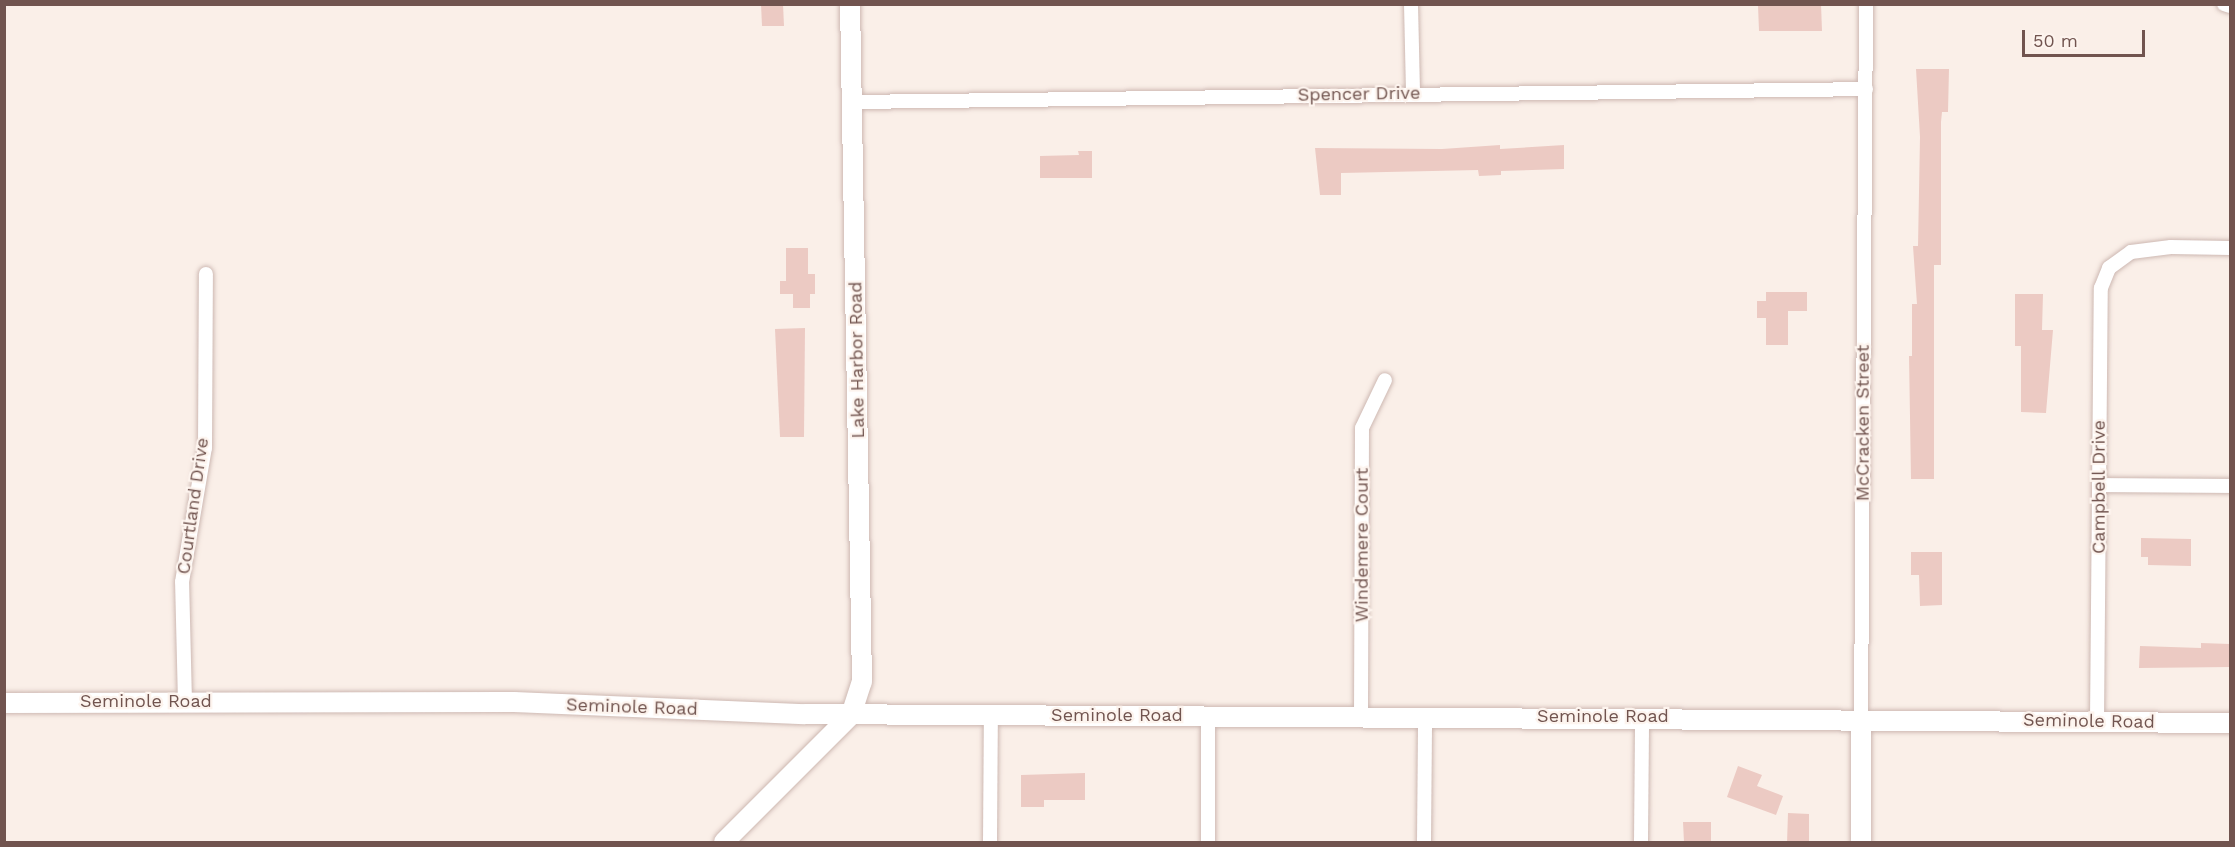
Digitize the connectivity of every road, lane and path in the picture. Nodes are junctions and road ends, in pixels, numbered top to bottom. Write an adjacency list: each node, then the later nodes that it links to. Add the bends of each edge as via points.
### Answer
1 (850, 4): 8 (street, Lake Harbor Road)
2 (1411, 4): 7 (street)
3 (1866, 4): 6 (street, McCracken Street)
4 (2224, 4): 5 (street)
5 (2230, 6)
6 (1866, 88): 7 (street, Spencer Drive); 22 (street, McCracken Street)
7 (1413, 94): 8 (street, Spencer Drive)
8 (852, 102): 17 (street, Lake Harbor Road, via 862,682)
9 (2230, 248): 12 (street, Campbell Drive, via 2147,248 2118,259 2109,268 2100,288)
10 (206, 274): 14 (street, Courtland Drive, via 205,448 182,582)
11 (1385, 380): 19 (street, Windemere Court, via 1362,428)
12 (2099, 484): 13 (street); 23 (street, Campbell Drive)
13 (2230, 486)
14 (185, 702): 15 (street, Seminole Road); 17 (street, Seminole Road, via 514,702)
15 (4, 704)
16 (992, 714): 17 (street, Seminole Road); 18 (street, Seminole Road); 26 (street)
17 (852, 715): 25 (street)
18 (1208, 715): 19 (street, Seminole Road); 27 (street)
19 (1361, 715): 20 (street, Seminole Road)
20 (1425, 716): 21 (street, Seminole Road); 28 (street)
21 (1642, 716): 22 (street, Seminole Road); 29 (street)
22 (1861, 718): 23 (street, Seminole Road); 30 (street, McCracken Street)
23 (2097, 721): 24 (street, Seminole Road)
24 (2230, 723)
25 (724, 843)
26 (990, 843)
27 (1208, 843)
28 (1424, 843)
29 (1641, 843)
30 (1861, 843)

